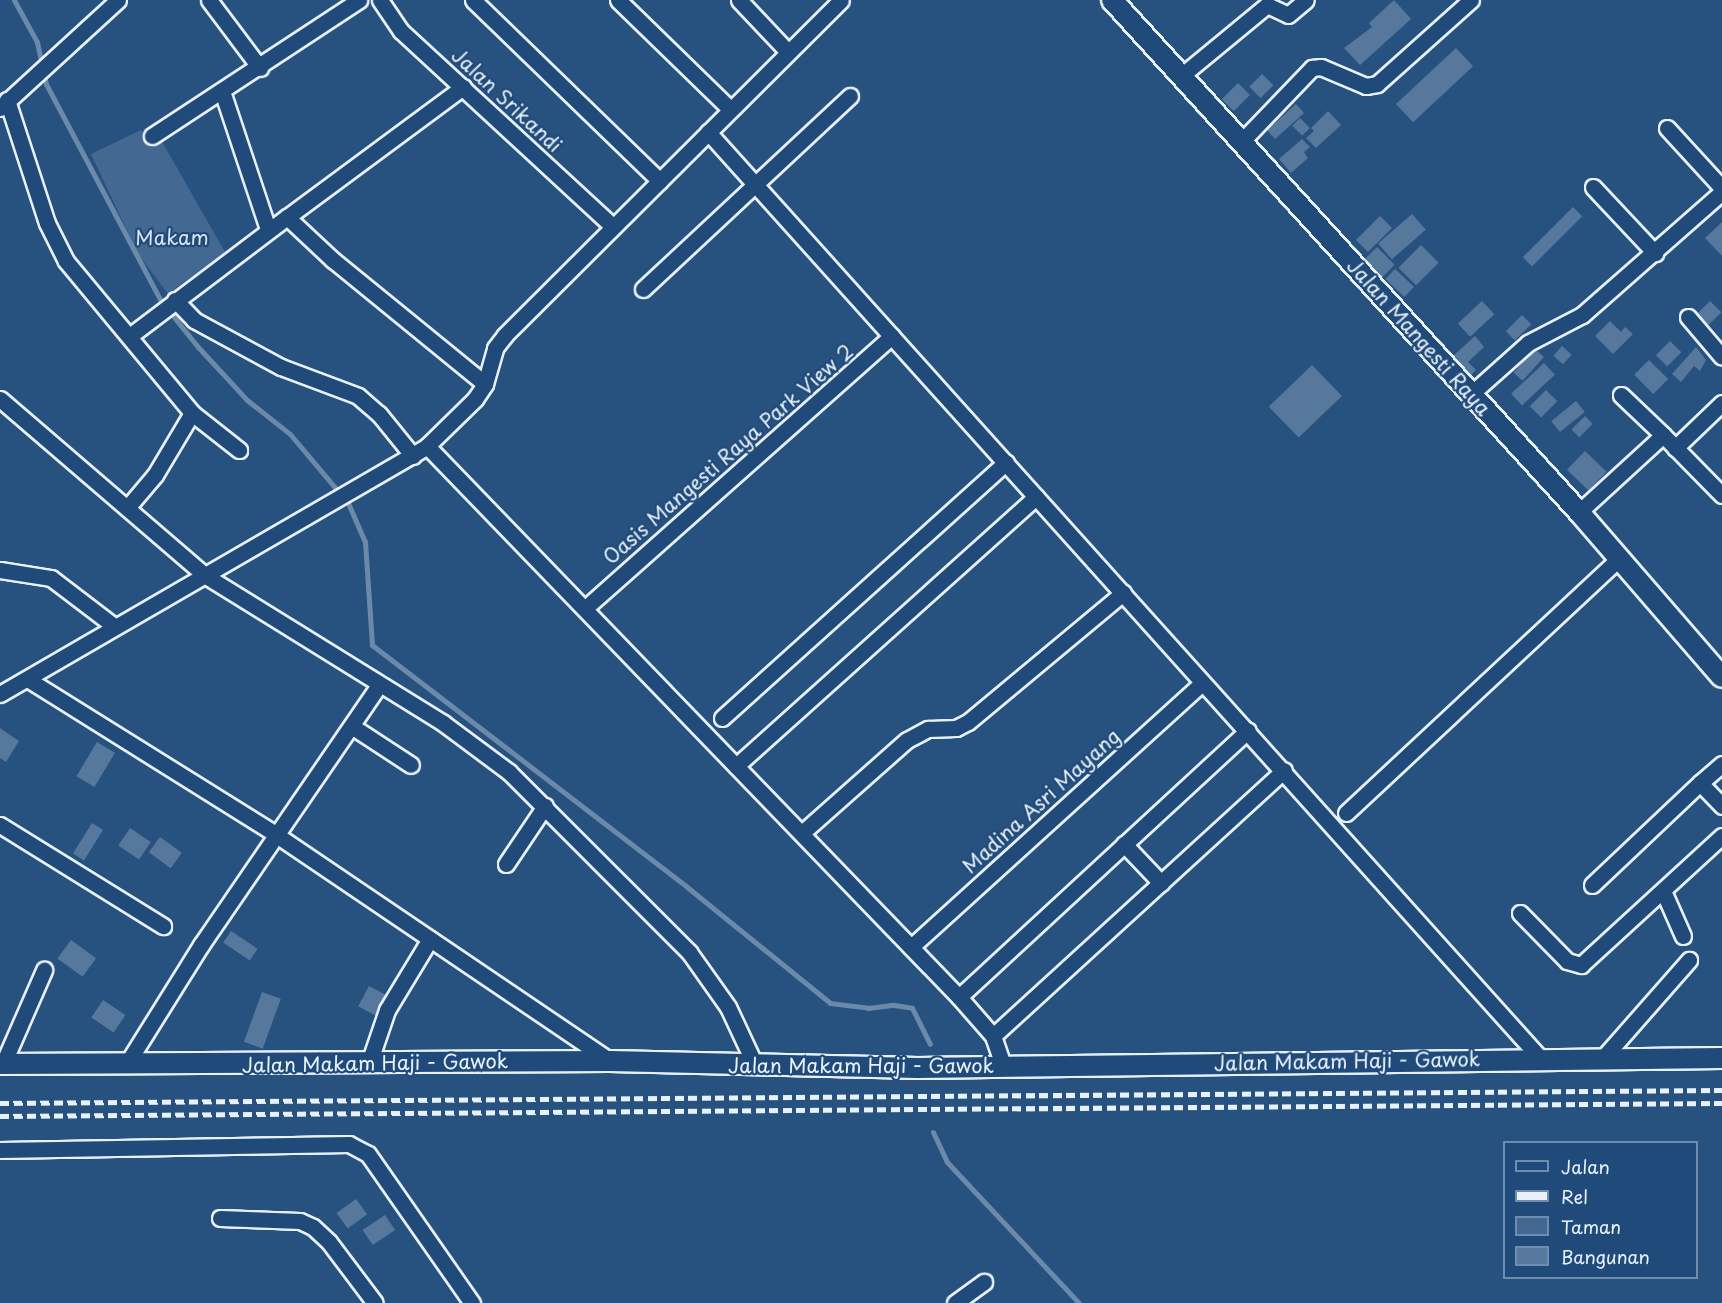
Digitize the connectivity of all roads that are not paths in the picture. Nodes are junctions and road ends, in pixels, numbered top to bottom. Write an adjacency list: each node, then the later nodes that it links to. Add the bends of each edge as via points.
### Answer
1 (118, 0): 19 (street)
2 (209, 0): 14 (street)
3 (359, 0): 14 (street)
4 (380, 0): 16 (street, Jalan Srikandi, via 401,31)
5 (473, 0): 25 (street)
6 (618, 0): 20 (street)
7 (740, 0): 13 (street)
8 (840, 0): 13 (street)
9 (1112, 0): 15 (street, Jalan Mangesti Raya)
10 (1306, 0): 12 (street, via 1288,15)
11 (1471, 0): 24 (street, via 1377,84 1366,86 1321,67 1312,68)
12 (1265, 3): 15 (street)
13 (787, 51): 20 (street)
14 (260, 68): 17 (street)
15 (1181, 76): 24 (street, Jalan Mangesti Raya)
16 (463, 87): 29 (street); 30 (street, Jalan Srikandi)
17 (222, 91): 23 (street); 31 (street)
18 (850, 96): 26 (street)
19 (4, 104): 36 (street, via 57,246 89,292)
20 (729, 108): 22 (street)
21 (1667, 128): 28 (street)
22 (708, 132): 25 (street); 26 (street)
23 (152, 136)
24 (1242, 142): 40 (street, Jalan Mangesti Raya)
25 (660, 181): 30 (street)
26 (755, 184): 33 (street); 37 (street)
27 (1593, 187): 32 (street)
28 (1722, 190): 32 (street)
29 (287, 217): 31 (street); 39 (street, via 333,260)
30 (612, 226): 39 (street, via 500,340)
31 (268, 230): 34 (street)
32 (1655, 253): 40 (street, via 1582,315 1528,343)
33 (643, 289)
34 (170, 304): 36 (street); 49 (street, via 281,367 358,396 380,414)
35 (1688, 317): 38 (street)
36 (131, 335): 44 (street)
37 (892, 336): 50 (street); 59 (street, Oasis Mangesti Raya Park View 2)
38 (1722, 357)
39 (485, 384): 46 (street, via 458,418)
40 (1471, 394): 54 (street, Jalan Mangesti Raya)
41 (1621, 395): 45 (street)
42 (0, 399): 53 (street)
43 (1722, 404): 47 (street)
44 (192, 413): 48 (street); 53 (street, via 154,475)
45 (1663, 435): 47 (street); 54 (street)
46 (427, 446): 49 (street); 71 (street)
47 (1675, 448): 51 (street)
48 (239, 450)
49 (413, 456): 57 (street)
50 (1006, 462): 52 (street); 66 (street)
51 (1722, 495)
52 (1036, 497): 58 (street); 71 (street)
53 (127, 508): 57 (street)
54 (1579, 512): 55 (street, Jalan Mangesti Raya)
55 (1619, 558): 61 (street, Jalan Mangesti Raya); 76 (street)
56 (0, 570): 60 (street, via 51,578)
57 (206, 576): 60 (street); 63 (street)
58 (1123, 593): 68 (street); 78 (street, via 968,722 956,728 928,729 907,740)
59 (591, 603)
60 (114, 626): 62 (street)
61 (1718, 665)
62 (29, 680): 65 (street); 79 (street)
63 (378, 685): 67 (street); 74 (street, via 477,746)
64 (1198, 687): 90 (street, Madina Asri Mayang)
65 (0, 694)
66 (722, 718)
67 (353, 727): 70 (street); 79 (street)
68 (1248, 730): 72 (street); 81 (street)
69 (1722, 764): 73 (street)
70 (411, 765)
71 (736, 766): 90 (street)
72 (1284, 770): 83 (street); 96 (street)
73 (1700, 783): 75 (street); 84 (street)
74 (544, 806): 82 (street); 102 (street, via 689,952 728,1007)
75 (1722, 806)
76 (1346, 813)
77 (0, 825): 87 (street)
78 (804, 831)
79 (275, 834): 89 (street); 101 (street)
80 (1722, 836): 85 (street)
81 (1124, 844): 83 (street); 93 (street)
82 (506, 864)
83 (1161, 883): 94 (street)
84 (1592, 885)
85 (1664, 893): 86 (street, via 1577,966); 88 (street)
86 (1520, 913)
87 (163, 926)
88 (1683, 936)
89 (430, 939): 98 (street); 99 (street, via 387,1010)
90 (911, 947): 93 (street)
91 (1689, 960): 97 (street)
92 (44, 970): 100 (street)
93 (959, 997): 94 (street)
94 (993, 1036): 103 (street)
95 (1722, 1058): 97 (street, Jalan Makam Haji - Gawok)
96 (1541, 1059): 97 (street, Jalan Makam Haji - Gawok); 103 (street, Jalan Makam Haji - Gawok)
97 (1602, 1059)
98 (610, 1061): 99 (street, Jalan Makam Haji - Gawok); 102 (street, Jalan Makam Haji - Gawok)
99 (369, 1063): 101 (street, Jalan Makam Haji - Gawok)
100 (2, 1064): 101 (street, Jalan Makam Haji - Gawok)
101 (126, 1065)
102 (755, 1065): 103 (street, Jalan Makam Haji - Gawok)
103 (1003, 1065)
104 (0, 1150): 108 (street, via 349,1144 368,1154)
105 (220, 1218): 107 (street, via 300,1221 313,1227)
106 (984, 1282): 109 (street)
107 (375, 1303)
108 (472, 1303)
109 (955, 1303)

